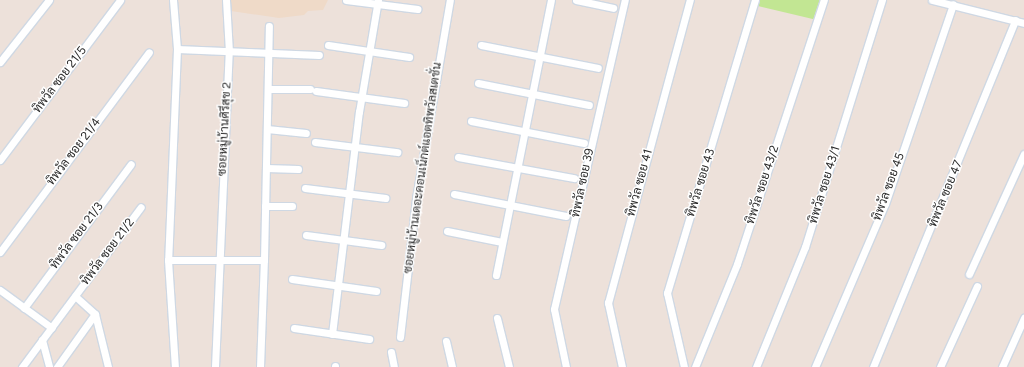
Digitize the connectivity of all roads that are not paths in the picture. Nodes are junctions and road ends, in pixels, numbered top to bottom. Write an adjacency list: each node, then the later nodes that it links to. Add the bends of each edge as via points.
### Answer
1 (49, 0): 32 (street)
2 (120, 0): 50 (street, ทิพวัล ซอย 21/5)
3 (173, 0): 24 (street)
4 (226, 0): 27 (street, ซอยหมู่บ้านศิรีสุข 2)
5 (346, 0): 15 (street)
6 (450, 0): 89 (street, ซอยหมู่บ้านเดอะคอนเน็กต์แอตทิพวัลสเตชั่น, via 416,198)
7 (551, 0): 30 (street)
8 (576, 0): 17 (street)
9 (625, 0): 104 (street, ทิพวัล ซอย 39, via 554,309)
10 (690, 0): 105 (street, ทิพวัล ซอย 41, via 608,303)
11 (755, 0): 106 (street, ทิพวัล ซอย 43, via 668,292)
12 (824, 0): 107 (street, ทิพวัล ซอย 43/2, via 737,264)
13 (882, 0): 108 (street, ทิพวัล ซอย 43/1, via 805,247)
14 (932, 0): 16 (street)
15 (377, 2): 18 (street); 25 (street)
16 (953, 4): 19 (street); 109 (street, ทิพวัล ซอย 45, via 885,204)
17 (613, 8)
18 (417, 10)
19 (1015, 20): 20 (street); 110 (street, ทิพวัล ซอย 47)
20 (1024, 23)
21 (269, 26): 28 (street)
22 (328, 45): 25 (street)
23 (481, 45): 30 (street)
24 (177, 49): 27 (street); 72 (street)
25 (369, 51): 31 (street); 37 (street)
26 (149, 52): 70 (street, ทิพวัล ซอย 21/4)
27 (229, 52): 28 (street); 71 (street, ซอยหมู่บ้านศิรีสุข 2)
28 (269, 54): 29 (street); 35 (street)
29 (319, 55)
30 (540, 56): 33 (street); 36 (street)
31 (409, 57)
32 (0, 62)
33 (598, 68)
34 (478, 83): 36 (street)
35 (268, 89): 37 (street, via 313,90); 41 (street)
36 (532, 94): 39 (street); 42 (street)
37 (362, 97): 38 (street); 46 (street)
38 (404, 103)
39 (589, 105)
40 (471, 121): 42 (street)
41 (267, 130): 43 (street); 52 (street)
42 (524, 131): 45 (street); 53 (street)
43 (306, 133)
44 (315, 142): 46 (street)
45 (584, 143)
46 (355, 147): 47 (street); 57 (street)
47 (397, 152)
48 (1024, 154): 74 (street)
49 (458, 157): 53 (street)
50 (0, 160)
51 (131, 164): 82 (street, ทิพวัล ซอย 21/3)
52 (266, 168): 54 (street); 61 (street)
53 (517, 168): 55 (street); 60 (street)
54 (298, 169)
55 (574, 178)
56 (305, 188): 57 (street)
57 (349, 193): 59 (street); 67 (street)
58 (454, 194): 60 (street)
59 (385, 198)
60 (509, 205): 64 (street); 68 (street)
61 (265, 206): 62 (street); 73 (street)
62 (292, 206)
63 (141, 207): 81 (street, ทิพวัล ซอย 21/2)
64 (566, 216)
65 (446, 231): 68 (street)
66 (306, 235): 67 (street)
67 (344, 239): 69 (street); 77 (street)
68 (502, 242): 75 (street)
69 (381, 244)
70 (0, 252)
71 (219, 259): 72 (street); 73 (street); 99 (street, ซอยหมู่บ้านศิรีสุข 2)
72 (168, 260): 98 (street)
73 (264, 260): 100 (street)
74 (969, 274)
75 (496, 275)
76 (292, 278): 77 (street)
77 (339, 285): 80 (street); 88 (street)
78 (977, 286): 111 (street)
79 (0, 290): 82 (street)
80 (376, 291)
81 (75, 296): 83 (street); 86 (street, ทิพวัล ซอย 21/2)
82 (24, 308): 86 (street)
83 (95, 314): 96 (street); 97 (street)
84 (497, 318): 103 (street)
85 (1024, 318): 112 (street)
86 (52, 328): 91 (street, ทิพวัล ซอย 21/2)
87 (294, 328): 88 (street)
88 (332, 334): 90 (street)
89 (400, 337)
90 (369, 339)
91 (42, 340): 94 (street, ทิพวัล ซอย 21/2); 95 (street)
92 (446, 340): 102 (street)
93 (391, 352): 101 (street)
94 (22, 367)
95 (49, 367)
96 (57, 367)
97 (108, 367)
98 (175, 367)
99 (215, 367)
100 (260, 367)
101 (394, 367)
102 (452, 367)
103 (508, 367)
104 (566, 367)
105 (622, 367)
106 (684, 367)
107 (695, 367)
108 (756, 367)
109 (815, 367)
110 (873, 367)
111 (940, 367)
112 (1002, 367)

